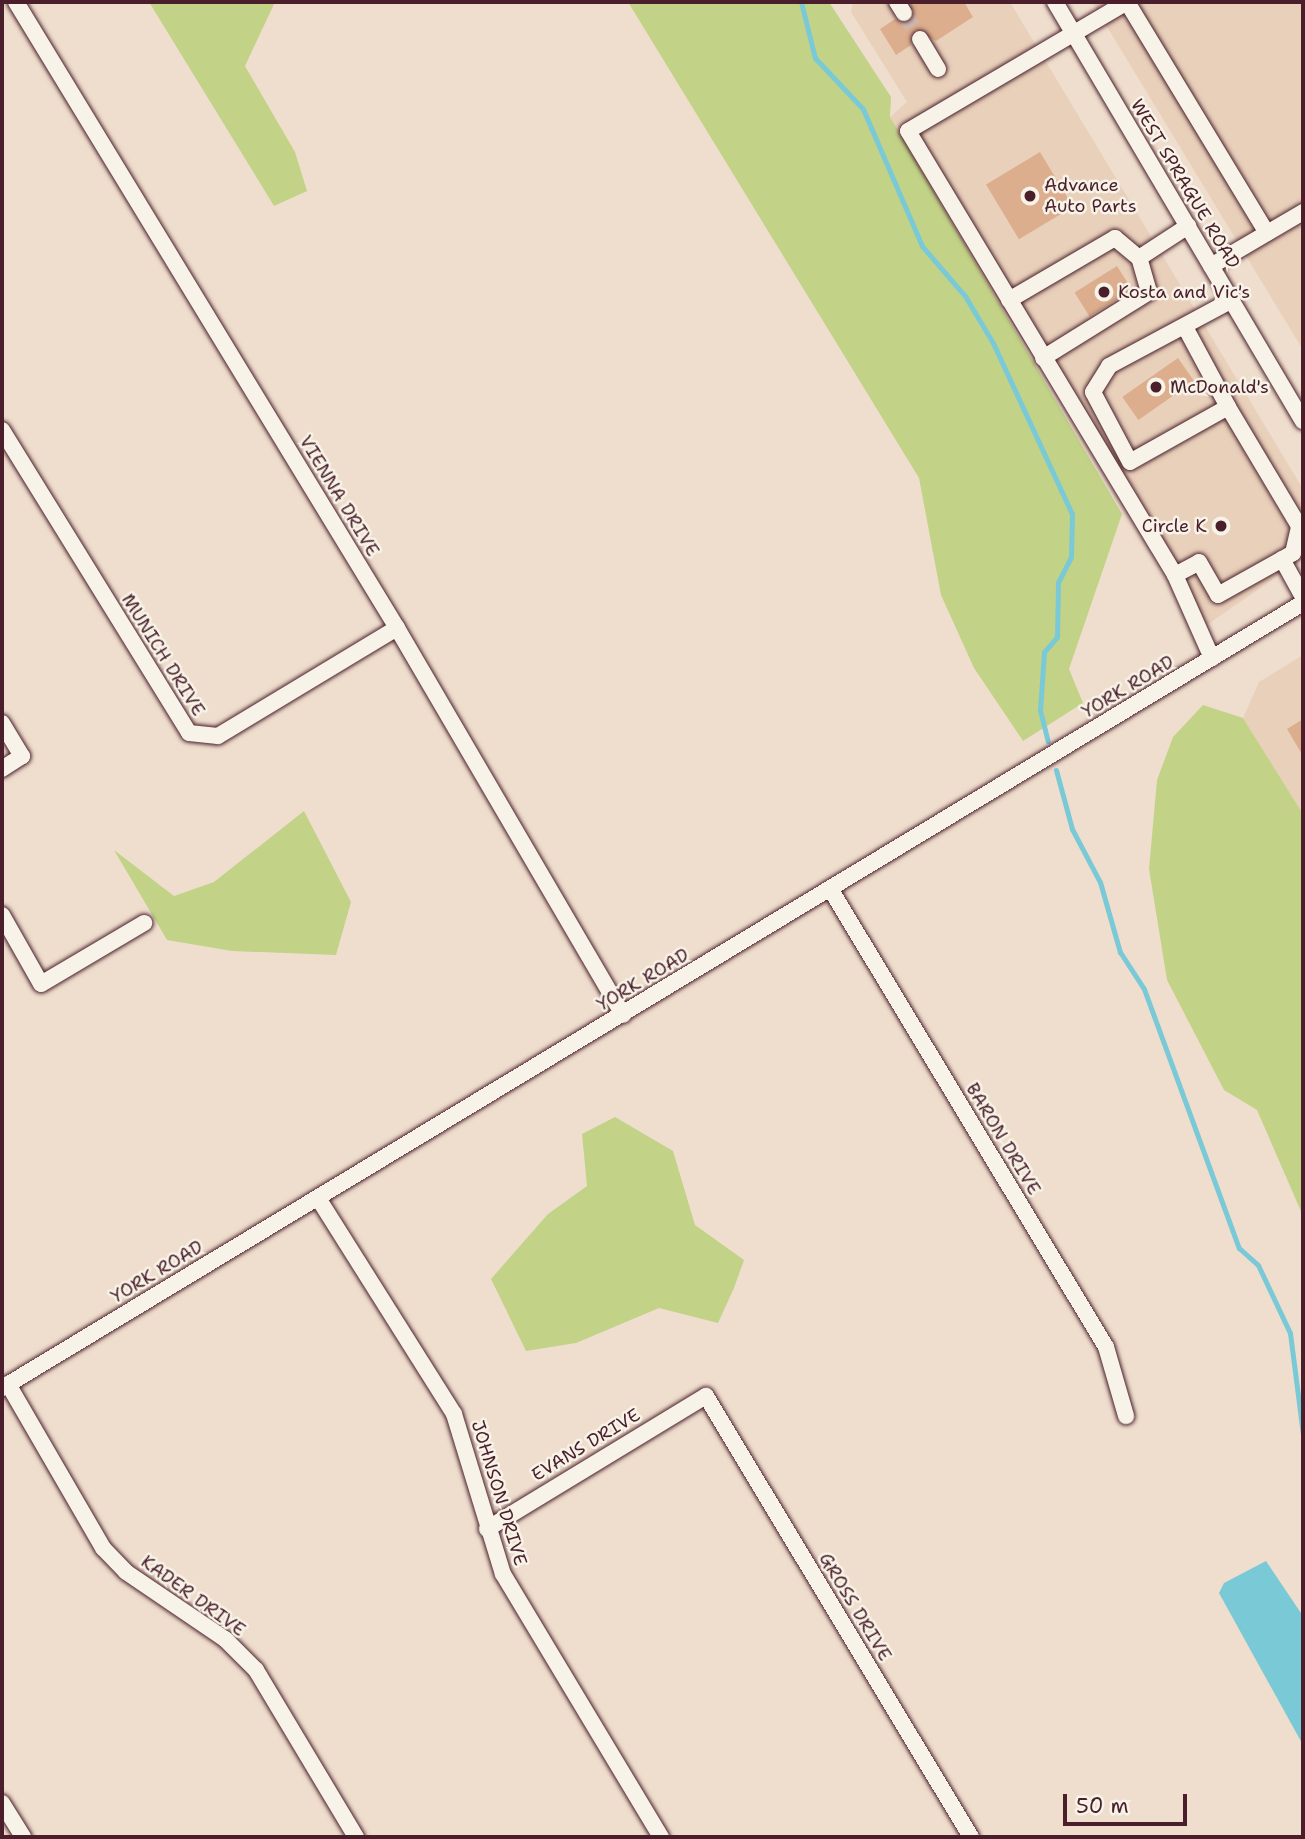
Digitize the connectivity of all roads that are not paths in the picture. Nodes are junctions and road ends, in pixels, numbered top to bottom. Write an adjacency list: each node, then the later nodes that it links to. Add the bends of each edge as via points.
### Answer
1 (16, 2): 25 (street, VIENNA DRIVE)
2 (1055, 2): 4 (street, WEST SPRAGUE ROAD)
3 (1127, 2): 4 (street); 9 (street)
4 (1074, 34): 8 (street, WEST SPRAGUE ROAD); 12 (street, via 908,131)
5 (920, 39): 6 (street)
6 (938, 69)
7 (1303, 212): 9 (street)
8 (1188, 226): 10 (street); 11 (street, WEST SPRAGUE ROAD)
9 (1268, 233): 11 (street)
10 (1139, 258): 12 (street, via 1115,238); 15 (street, via 1149,292)
11 (1212, 266): 13 (street, WEST SPRAGUE ROAD)
12 (1009, 300): 15 (street)
13 (1232, 300): 14 (street); 17 (street, WEST SPRAGUE ROAD)
14 (1180, 330): 16 (street); 19 (street, via 1109,366 1093,392)
15 (1043, 358): 20 (street)
16 (1228, 407): 19 (street); 21 (street, via 1298,526 1293,552)
17 (1303, 421)
18 (2, 430): 25 (street, MUNICH DRIVE, via 190,733 218,736)
19 (1130, 461): 20 (street)
20 (1112, 472): 22 (street)
21 (1282, 559): 22 (street, via 1218,595 1199,562); 23 (street)
22 (1175, 575): 26 (street)
23 (1303, 597)
24 (1303, 603): 26 (street, YORK ROAD)
25 (397, 628): 32 (street, VIENNA DRIVE)
26 (1212, 658): 29 (street, YORK ROAD)
27 (2, 723): 28 (street, via 22,756)
28 (2, 769)
29 (831, 890): 32 (street, YORK ROAD); 36 (street, BARON DRIVE, via 1106,1347)
30 (2, 915): 31 (street, via 41,984)
31 (144, 923)
32 (623, 1015): 33 (street, YORK ROAD)
33 (318, 1198): 34 (street, YORK ROAD); 37 (street, JOHNSON DRIVE, via 454,1414)
34 (5, 1386): 40 (street, KADER DRIVE, via 103,1548 126,1572 225,1639 256,1670)
35 (706, 1396): 37 (street, EVANS DRIVE); 42 (street, GROSS DRIVE)
36 (1126, 1416)
37 (487, 1529): 41 (street, JOHNSON DRIVE, via 503,1574)
38 (2, 1803): 39 (street)
39 (23, 1837)
40 (356, 1837)
41 (661, 1837)
42 (971, 1837)

